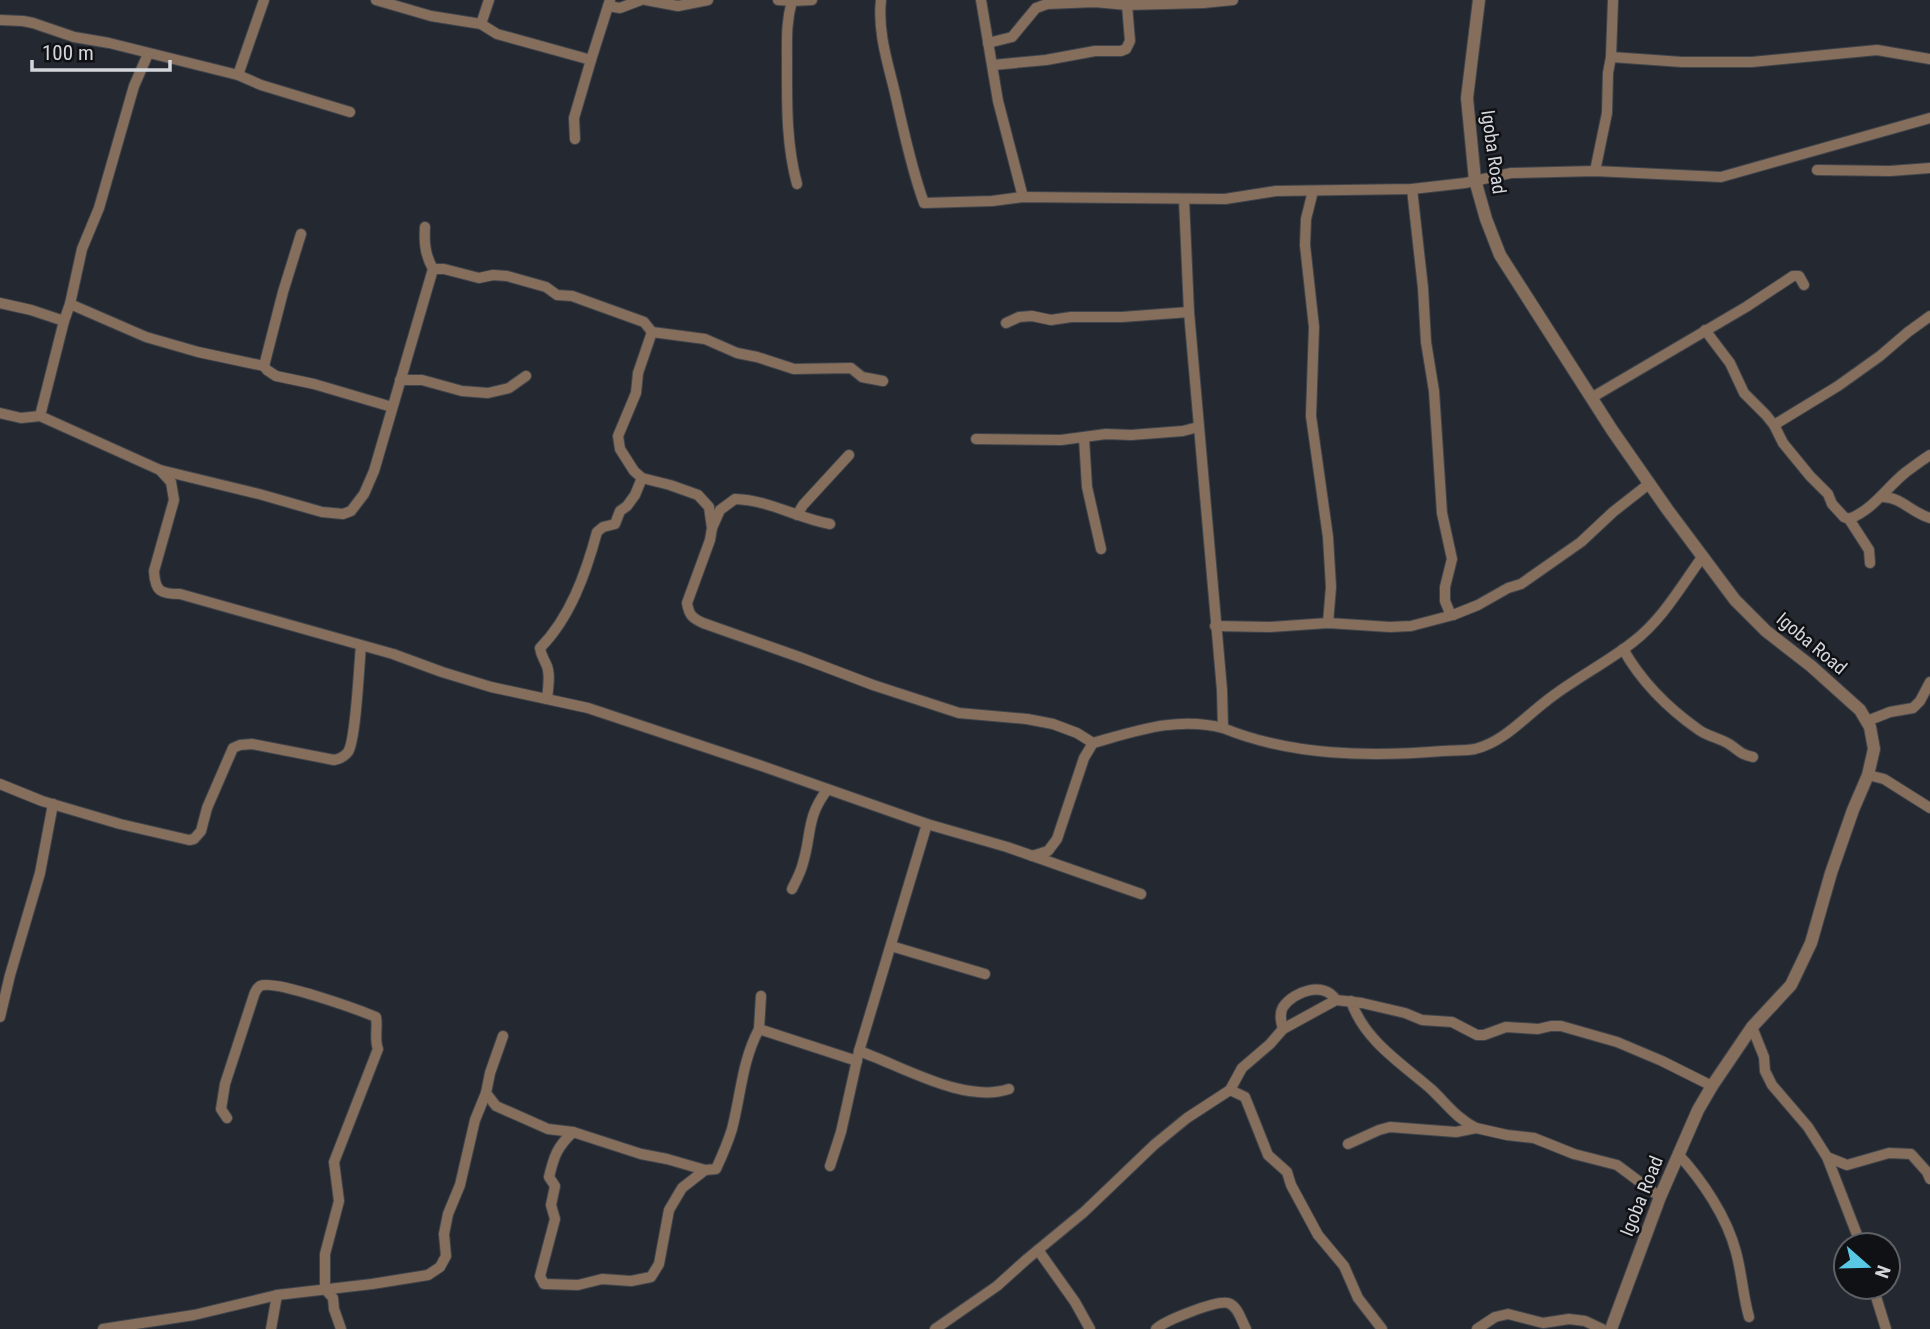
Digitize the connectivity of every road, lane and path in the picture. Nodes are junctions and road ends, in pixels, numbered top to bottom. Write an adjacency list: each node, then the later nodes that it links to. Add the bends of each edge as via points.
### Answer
1 (264, 0): 24 (street)
2 (376, 0): 17 (street, via 430,16)
3 (489, 0): 17 (street)
4 (643, 0): 5 (street, via 678,6); 14 (street, via 620,8)
5 (708, 0)
6 (778, 0): 13 (street)
7 (812, 0): 13 (street)
8 (881, 0): 35 (street, via 888,70 924,203)
9 (981, 0): 18 (street)
10 (1233, 0): 15 (street)
11 (1479, 0): 31 (street, Igoba Road, via 1467,98)
12 (1613, 0): 20 (street)
13 (792, 1): 32 (street, via 786,29 786,85 789,150)
14 (609, 3): 22 (street)
15 (1127, 5): 18 (street, via 1047,4 1036,8 1012,37); 23 (street, via 1130,41 1126,49)
16 (0, 20): 19 (street, via 33,23)
17 (481, 24): 22 (street, via 497,34)
18 (988, 43): 23 (street)
19 (148, 54): 24 (street); 42 (street, via 82,249)
20 (1611, 57): 21 (street, via 1752,62 1877,50); 30 (street)
21 (1930, 59)
22 (591, 60): 27 (street, via 574,118)
23 (993, 65): 35 (street)
24 (238, 75): 25 (street)
25 (350, 112)
26 (1930, 118): 30 (street, via 1721,177)
27 (575, 139)
28 (1930, 168): 29 (street)
29 (1817, 170)
30 (1595, 171): 31 (street, via 1511,173)
31 (1475, 180): 33 (street); 53 (street, Igoba Road, via 1500,255)
32 (797, 184)
33 (1412, 189): 34 (street); 77 (street, via 1442,513 1452,559 1444,594)
34 (1313, 191): 36 (street); 78 (street, via 1305,245 1314,327 1311,416 1328,537)
35 (1023, 197): 36 (street)
36 (1184, 199): 43 (street)
37 (425, 227): 39 (street, via 424,243)
38 (301, 234): 49 (street)
39 (433, 270): 48 (street, via 479,278 507,276 546,287 557,295 644,322); 51 (street)
40 (1804, 285): 47 (street, via 1799,276 1793,276)
41 (0, 303): 45 (street)
42 (70, 304): 45 (street); 49 (street, via 146,337)
43 (1189, 312): 46 (street, via 1051,320 1032,316); 58 (street)
44 (1930, 316): 57 (street, via 1838,386)
45 (64, 321): 56 (street)
46 (1006, 323)
47 (1705, 330): 53 (street); 57 (street, via 1730,363 1744,393)
48 (652, 332): 52 (street, via 705,338 737,353 794,369 851,368 862,377); 65 (street, via 636,393 618,436 620,449)
49 (264, 366): 54 (street, via 276,376)
50 (526, 376): 51 (street, via 509,388 488,393)
51 (400, 380): 54 (street)
52 (883, 381)
53 (1591, 397): 66 (street, Igoba Road)
54 (392, 407): 64 (street, via 364,494 343,514)
55 (0, 413): 56 (street)
56 (40, 416): 63 (street)
57 (1774, 425): 71 (street, via 1783,443)
58 (1198, 427): 59 (street); 79 (street)
59 (1084, 438): 60 (street); 74 (street, via 1087,486)
60 (976, 439)
61 (849, 455): 69 (street)
62 (1930, 455): 68 (street)
63 (160, 470): 64 (street); 67 (street)
64 (193, 478): 67 (street, via 181,481)
65 (642, 478): 73 (street, via 698,495 709,507); 83 (street, via 615,524 597,532 568,612 540,648 547,665)
66 (1650, 483): 75 (street, Igoba Road); 77 (street, via 1581,542 1521,584)
67 (173, 490): 80 (street, via 154,571 161,592)
68 (1883, 497): 70 (street, via 1892,497); 71 (street)
69 (797, 515): 72 (street); 73 (street, via 766,503 735,499 720,510)
70 (1930, 518)
71 (1849, 519): 76 (street, via 1869,550)
72 (830, 524)
73 (712, 528): 86 (street, via 687,603 692,618 959,713 1053,724)
74 (1101, 549)
75 (1703, 556): 81 (street, via 1667,608); 84 (street, Igoba Road, via 1752,618 1825,678)
76 (1870, 563)
77 (1453, 615): 78 (street, via 1411,626)
78 (1328, 622): 79 (street)
79 (1215, 626): 85 (street)
80 (361, 646): 83 (street, via 491,687); 91 (street, via 353,735 347,753 334,760 320,759 240,744 229,755 194,839 177,839)
81 (1623, 649): 85 (street, via 1561,689 1506,734 1474,749 1354,755 1267,743); 87 (street, via 1663,701 1700,731)
82 (1930, 682): 84 (street, via 1913,708)
83 (547, 699): 90 (street, via 588,708)
84 (1867, 721): 88 (street, Igoba Road, via 1874,749)
85 (1223, 728): 86 (street, via 1203,723 1165,724)
86 (1093, 743): 94 (street, via 1057,839 1048,851)
87 (1753, 757)
88 (1868, 775): 92 (street, via 1884,779); 103 (street, Igoba Road, via 1835,861 1811,943 1791,985)
89 (0, 784): 91 (street)
90 (827, 790): 93 (street); 95 (street, via 816,805 803,864)
91 (53, 804): 102 (street, via 40,873)
92 (1930, 808)
93 (927, 824): 94 (street); 97 (street)
94 (1032, 856): 96 (street)
95 (792, 889)
96 (1141, 894)
97 (891, 946): 98 (street); 107 (street)
98 (985, 974)
99 (761, 996): 104 (street)
100 (1336, 1000): 101 (street); 105 (street); 105 (street, via 1324,990 1296,997 1283,1008)
101 (1351, 1001): 109 (street, via 1452,1023 1477,1035 1506,1027 1576,1029 1662,1061); 115 (street, via 1359,1022 1388,1054)
102 (0, 1017)
103 (1752, 1027): 109 (street, Igoba Road); 119 (street, via 1772,1085)
104 (759, 1029): 107 (street); 121 (street, via 749,1049 732,1129 716,1169)
105 (1283, 1029): 108 (street)
106 (503, 1036): 112 (street)
107 (858, 1056): 110 (street, via 888,1061 954,1087 984,1093); 120 (street)
108 (1239, 1074): 111 (street); 113 (street)
109 (1712, 1086): 118 (street, Igoba Road)
110 (1009, 1089)
111 (1230, 1090): 113 (street); 125 (street, via 1154,1145)
112 (486, 1093): 116 (street, via 496,1106 523,1119); 126 (street, via 448,1214 444,1262 428,1275)
113 (1245, 1097): 138 (street, via 1268,1155 1287,1172 1318,1235 1344,1266 1358,1298)
114 (227, 1118): 126 (street, via 221,1109 225,1084 261,985 312,995 376,1017 378,1049 334,1162 339,1201 326,1254)
115 (1476, 1128): 117 (street, via 1457,1132 1390,1127); 123 (street, via 1534,1138 1610,1162)
116 (573, 1132): 121 (street); 121 (street, via 554,1156 549,1177 555,1186 551,1205 555,1219 540,1276 544,1284 651,1277 659,1264 669,1210 682,1188)
117 (1348, 1144)
118 (1678, 1154): 123 (street, Igoba Road); 129 (street, via 1698,1175 1729,1233)
119 (1827, 1157): 122 (street, via 1847,1165 1889,1153 1911,1154); 124 (street)
120 (830, 1166)
121 (705, 1170)
122 (1930, 1179)
123 (1660, 1197): 141 (street, Igoba Road)
124 (1856, 1231)
125 (1038, 1250): 134 (street, via 997,1286); 135 (street)
126 (325, 1289): 127 (street); 133 (street, via 333,1298)
127 (277, 1295): 130 (street); 132 (street)
128 (1877, 1301): 142 (street)
129 (1749, 1317)
130 (127, 1328): 131 (street)
131 (103, 1329)
132 (271, 1329)
133 (341, 1329)
134 (935, 1329)
135 (1090, 1329)
136 (1156, 1329): 137 (street, via 1226,1302 1235,1307)
137 (1246, 1329)
138 (1382, 1329)
139 (1477, 1329): 140 (street, via 1508,1314 1543,1322 1585,1321)
140 (1602, 1329)
141 (1611, 1329)
142 (1886, 1329)

